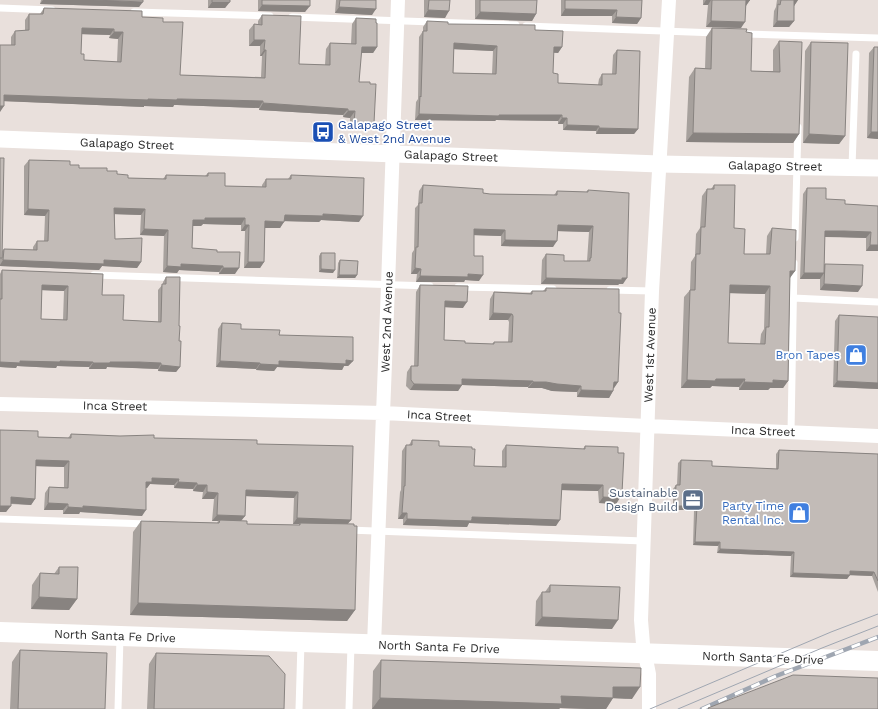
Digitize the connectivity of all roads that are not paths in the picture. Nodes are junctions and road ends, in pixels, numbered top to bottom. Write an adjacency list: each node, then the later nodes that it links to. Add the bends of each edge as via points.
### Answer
1 (398, 0): 8 (street, West 2nd Avenue)
2 (669, 0): 9 (street, West 1st Avenue)
3 (0, 8): 4 (lane)
4 (63, 10)
5 (126, 12): 6 (lane)
6 (276, 16)
7 (284, 17): 8 (lane)
8 (397, 20): 9 (lane); 16 (street, West 2nd Avenue)
9 (668, 31): 10 (lane); 17 (street, West 1st Avenue)
10 (728, 33)
11 (736, 34): 12 (lane)
12 (878, 38)
13 (856, 54): 19 (lane)
14 (798, 116): 18 (lane)
15 (0, 139): 16 (street, Galapago Street)
16 (392, 154): 17 (street, Galapago Street); 22 (street, West 2nd Avenue)
17 (659, 164): 18 (street, Galapago Street); 27 (street, West 1st Avenue)
18 (797, 166): 19 (street, Galapago Street); 28 (lane)
19 (852, 167): 20 (street, Galapago Street)
20 (878, 168)
21 (86, 274): 22 (lane)
22 (388, 286): 23 (lane); 31 (street, West 2nd Avenue)
23 (435, 287)
24 (450, 287): 25 (lane)
25 (559, 289)
26 (605, 290): 27 (lane)
27 (652, 291): 32 (street, West 1st Avenue)
28 (794, 298): 29 (lane); 33 (lane)
29 (878, 302)
30 (0, 404): 31 (street, Inca Street)
31 (383, 413): 32 (street, Inca Street); 38 (street, West 2nd Avenue)
32 (647, 426): 33 (street, Inca Street); 39 (street, West 1st Avenue)
33 (791, 432): 34 (street, Inca Street)
34 (878, 436)
35 (0, 519): 36 (lane)
36 (157, 524)
37 (337, 530): 38 (lane)
38 (379, 532): 39 (lane); 44 (street, West 2nd Avenue)
39 (644, 541): 45 (street, West 1st Avenue, via 641,620)
40 (0, 632): 41 (main road, North Santa Fe Drive)
41 (120, 636): 42 (main road, North Santa Fe Drive); 47 (lane)
42 (301, 642): 43 (main road, North Santa Fe Drive); 48 (lane)
43 (351, 644): 44 (main road, North Santa Fe Drive); 49 (lane)
44 (374, 645): 45 (main road, North Santa Fe Drive)
45 (645, 654): 46 (main road, North Santa Fe Drive); 50 (street, West 1st Avenue, via 649,674)
46 (878, 661)
47 (118, 709)
48 (299, 709)
49 (349, 709)
50 (649, 709)

